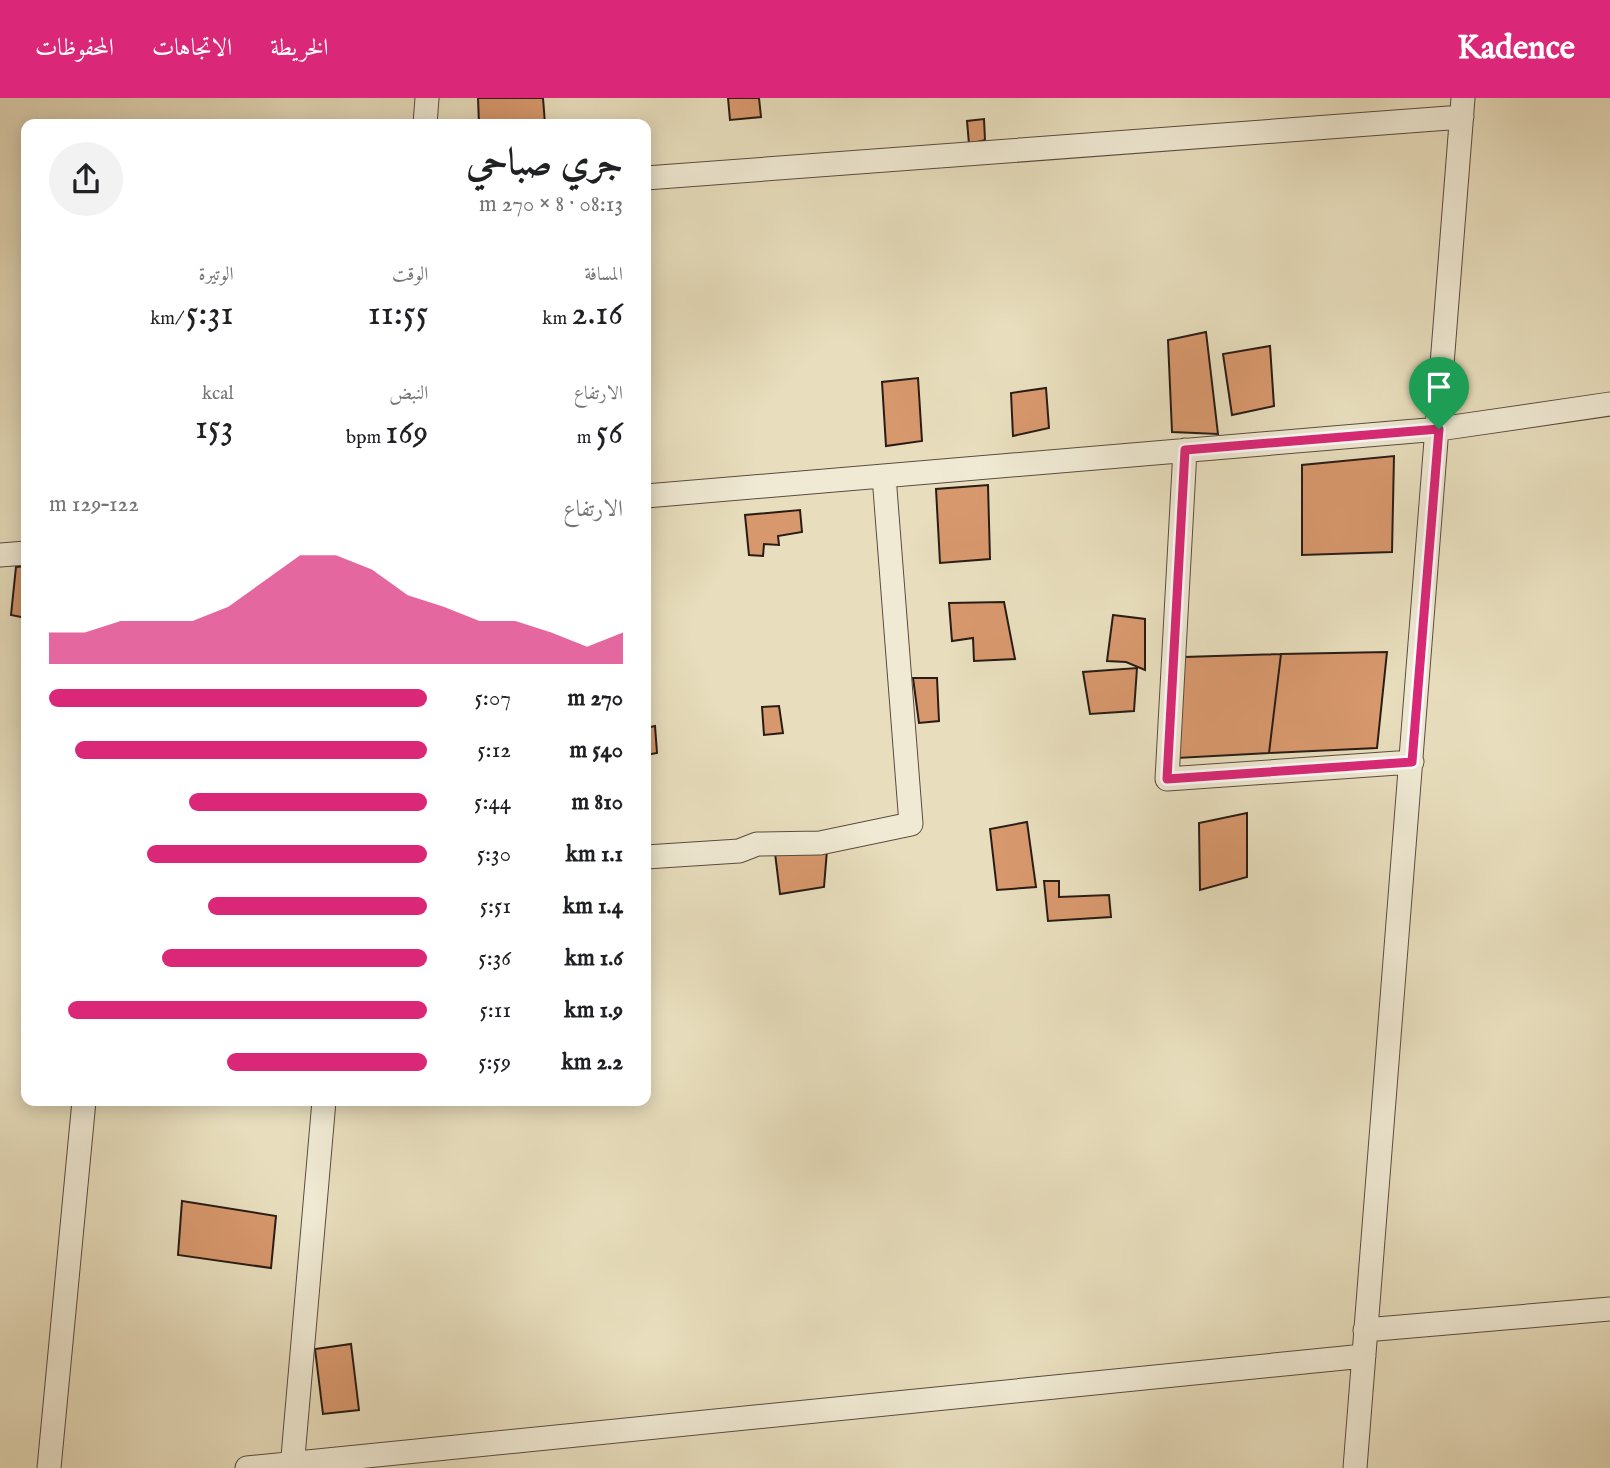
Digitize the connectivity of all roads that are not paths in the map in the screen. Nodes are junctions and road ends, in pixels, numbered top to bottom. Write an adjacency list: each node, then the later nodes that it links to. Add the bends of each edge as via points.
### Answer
1 (427, 98): 3 (street)
2 (1463, 108): 4 (street); 6 (street)
3 (425, 119)
4 (651, 178)
5 (1610, 404): 6 (street)
6 (1439, 429): 7 (street); 12 (street)
7 (1185, 450): 8 (street); 12 (street, via 1167,779)
8 (884, 476): 9 (street); 13 (street, via 911,824 820,843 757,844 739,851)
9 (651, 496)
10 (21, 553): 11 (street)
11 (0, 555)
12 (1412, 762): 17 (street)
13 (651, 857)
14 (84, 1106): 20 (street)
15 (324, 1106): 19 (street)
16 (1610, 1309): 17 (street)
17 (1366, 1330): 18 (street)
18 (1364, 1356): 19 (street); 22 (street)
19 (293, 1466): 21 (street)
20 (49, 1468)
21 (247, 1468)
22 (1356, 1468)

